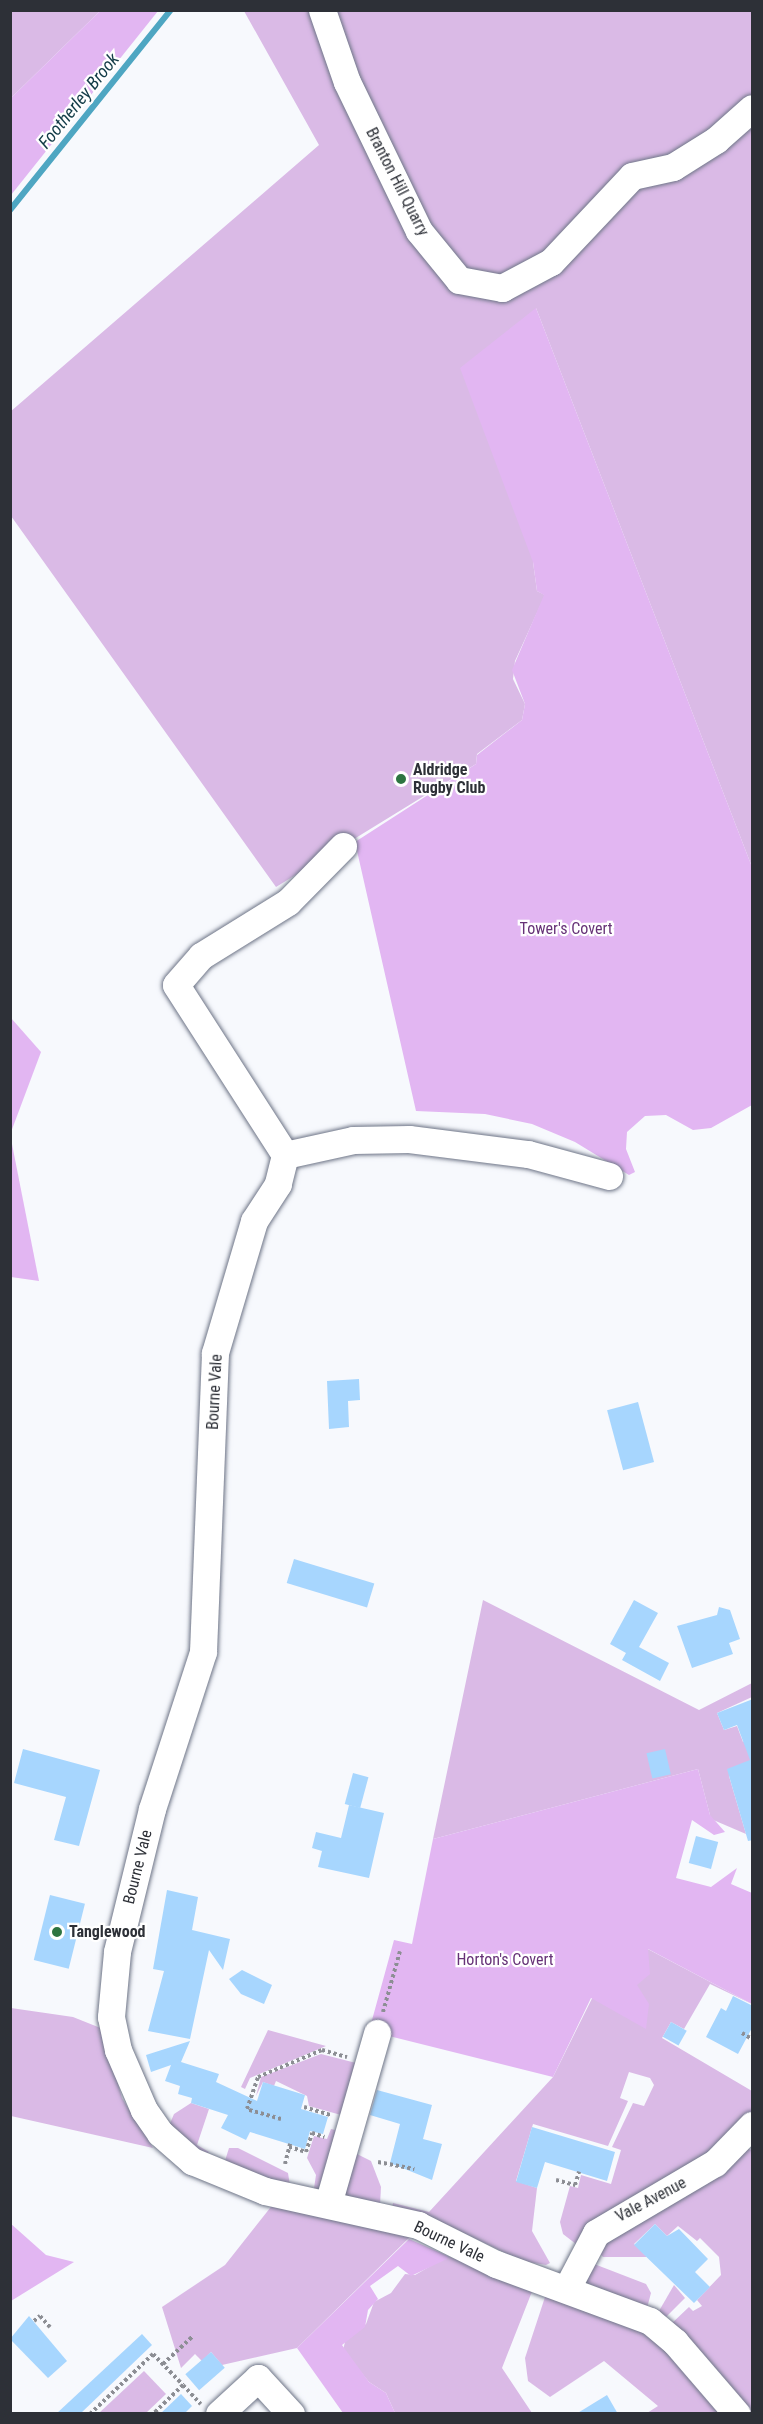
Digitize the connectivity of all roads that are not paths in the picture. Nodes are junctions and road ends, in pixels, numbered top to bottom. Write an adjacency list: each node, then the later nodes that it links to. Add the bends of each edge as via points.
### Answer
1 (322, 10): 2 (street, Branton Hill Quarry, via 347,82 419,231 459,280 502,288 551,262 632,176 673,167 716,140)
2 (753, 108)
3 (343, 846): 4 (street, via 288,902 201,956 176,985)
4 (285, 1155): 5 (street, via 353,1140 409,1138 516,1152); 8 (street, Bourne Vale, via 278,1184 254,1221 215,1353 203,1652 152,1809 117,1952 111,2017 135,2094 160,2133 180,2153 207,2170 265,2191)
5 (609, 1176)
6 (377, 2032): 8 (street)
7 (753, 2125): 9 (street, Vale Avenue, via 715,2163 596,2233)
8 (328, 2204): 9 (street, Bourne Vale, via 418,2225)
9 (550, 2287): 12 (street, Bourne Vale, via 650,2321 675,2342)
10 (211, 2410): 11 (street, via 258,2378)
11 (291, 2414)
12 (737, 2414)

